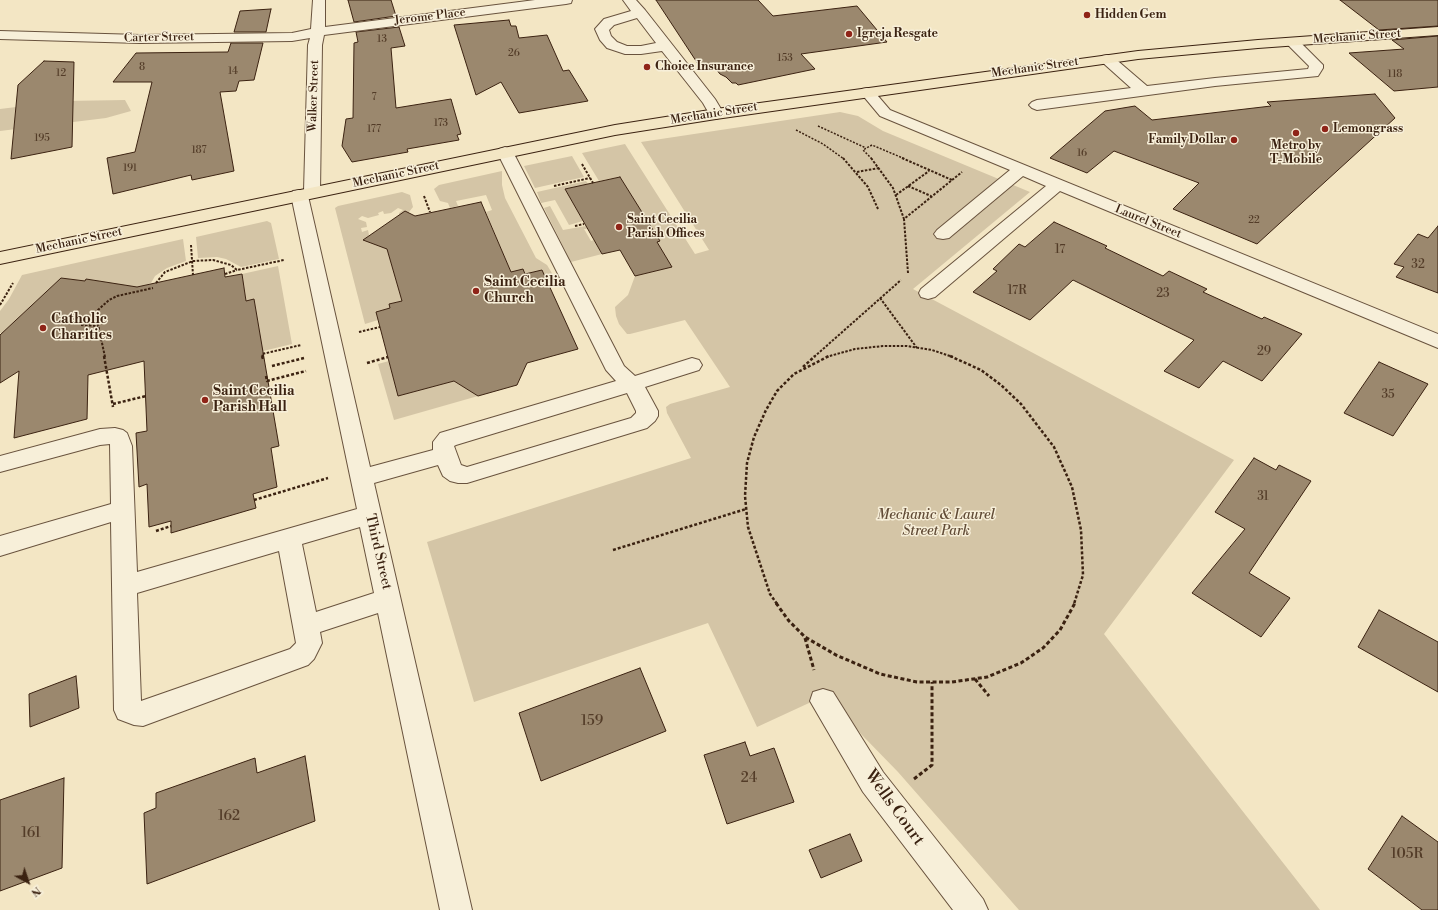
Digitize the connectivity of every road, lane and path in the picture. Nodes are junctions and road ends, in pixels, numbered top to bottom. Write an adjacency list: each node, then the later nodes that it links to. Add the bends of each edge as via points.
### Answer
1 (319, 0): 6 (street, Walker Street)
2 (566, 0): 6 (street, Jerome Place)
3 (629, 0): 4 (street)
4 (640, 13): 9 (street); 9 (street, via 609,22 602,29 605,37 612,45 625,50)
5 (1438, 31): 8 (main road, Mechanic Street)
6 (318, 32): 7 (street, Carter Street, via 292,37 140,39); 27 (street, Walker Street)
7 (0, 35)
8 (1292, 42): 10 (main road, Mechanic Street); 11 (street, via 1316,65 1313,73)
9 (665, 46): 14 (street, via 710,102)
10 (1107, 59): 11 (street); 12 (main road, Mechanic Street)
11 (1143, 91): 13 (street)
12 (867, 92): 14 (main road, Mechanic Street); 21 (street, Laurel Street, via 885,113)
13 (1037, 105)
14 (716, 114): 18 (main road, Mechanic Street, via 615,130)
15 (815, 125): 17 (path)
16 (795, 129): 22 (path, via 823,144 845,160)
17 (866, 148): 19 (path, via 863,150); 20 (path, via 872,145)
18 (505, 152): 27 (main road, Mechanic Street); 28 (street)
19 (880, 168): 22 (path); 29 (path)
20 (930, 170): 23 (path); 26 (path)
21 (1020, 170): 25 (street, Laurel Street); 35 (street)
22 (856, 172): 32 (path, via 868,187)
23 (952, 180)
24 (593, 183): 28 (path, via 590,178)
25 (1057, 185): 48 (street); 55 (street, Laurel Street)
26 (908, 186): 29 (path); 30 (path)
27 (305, 193): 37 (main road, Mechanic Street); 74 (street, Third Street)
28 (526, 193): 67 (street, via 616,370)
29 (896, 195): 34 (path)
30 (932, 196)
31 (424, 198): 33 (path)
32 (878, 209)
33 (430, 212)
34 (904, 219)
35 (943, 234): 42 (path)
36 (190, 242): 39 (path)
37 (0, 258)
38 (284, 260): 40 (path)
39 (193, 261): 40 (path, via 213,260 231,265); 43 (path); 46 (path, via 166,272)
40 (237, 270): 41 (path)
41 (225, 274)
42 (908, 274)
43 (193, 275)
44 (15, 277): 50 (path)
45 (903, 278): 49 (path)
46 (156, 283)
47 (153, 288): 52 (path, via 109,300 98,310)
48 (928, 293)
49 (880, 298): 57 (path); 65 (path)
50 (0, 305)
51 (81, 325): 52 (path)
52 (98, 326): 69 (path)
53 (380, 327): 54 (path)
54 (359, 332)
55 (1438, 341)
56 (301, 345): 60 (path, via 262,354)
57 (918, 348): 65 (path, via 883,346 855,349 831,355); 85 (path, via 932,350 970,364 1001,385 1021,404 1054,447 1072,487 1081,530 1083,575 1073,608 1060,630 1044,648 1021,663 987,677)
58 (388, 357): 61 (path)
59 (304, 358): 63 (path)
60 (263, 359)
61 (367, 363)
62 (692, 365): 67 (street)
63 (272, 366)
64 (306, 371): 66 (path, via 267,381)
65 (797, 372): 76 (path, via 778,391 754,437 747,463)
66 (266, 376)
67 (632, 384): 71 (street, via 454,437 444,442); 71 (street, via 647,411 647,416 639,423 467,475 454,473)
68 (146, 396): 69 (path)
69 (112, 404): 70 (path)
70 (115, 436): 72 (street, via 100,437); 77 (street, via 121,446)
71 (446, 455): 74 (street)
72 (0, 464)
73 (328, 478): 75 (path)
74 (361, 478): 78 (street, Third Street)
75 (254, 500)
76 (746, 508): 81 (path); 86 (path, via 748,527 770,594 789,621 805,637 836,655 880,674 917,682)
77 (123, 510): 80 (street); 82 (street)
78 (369, 515): 79 (street); 83 (street, Third Street)
79 (289, 539): 82 (street); 84 (street)
80 (0, 546)
81 (613, 550)
82 (124, 586): 84 (street, via 128,710 134,713 142,714 299,657 306,651 309,643)
83 (388, 598): 84 (street); 90 (street, Third Street)
84 (305, 626)
85 (974, 679): 86 (path); 87 (path)
86 (932, 682): 89 (path, via 932,765)
87 (989, 696)
88 (824, 701): 89 (street, Wells Court)
89 (886, 799): 91 (street, Wells Court)
90 (456, 910)
91 (972, 910)

